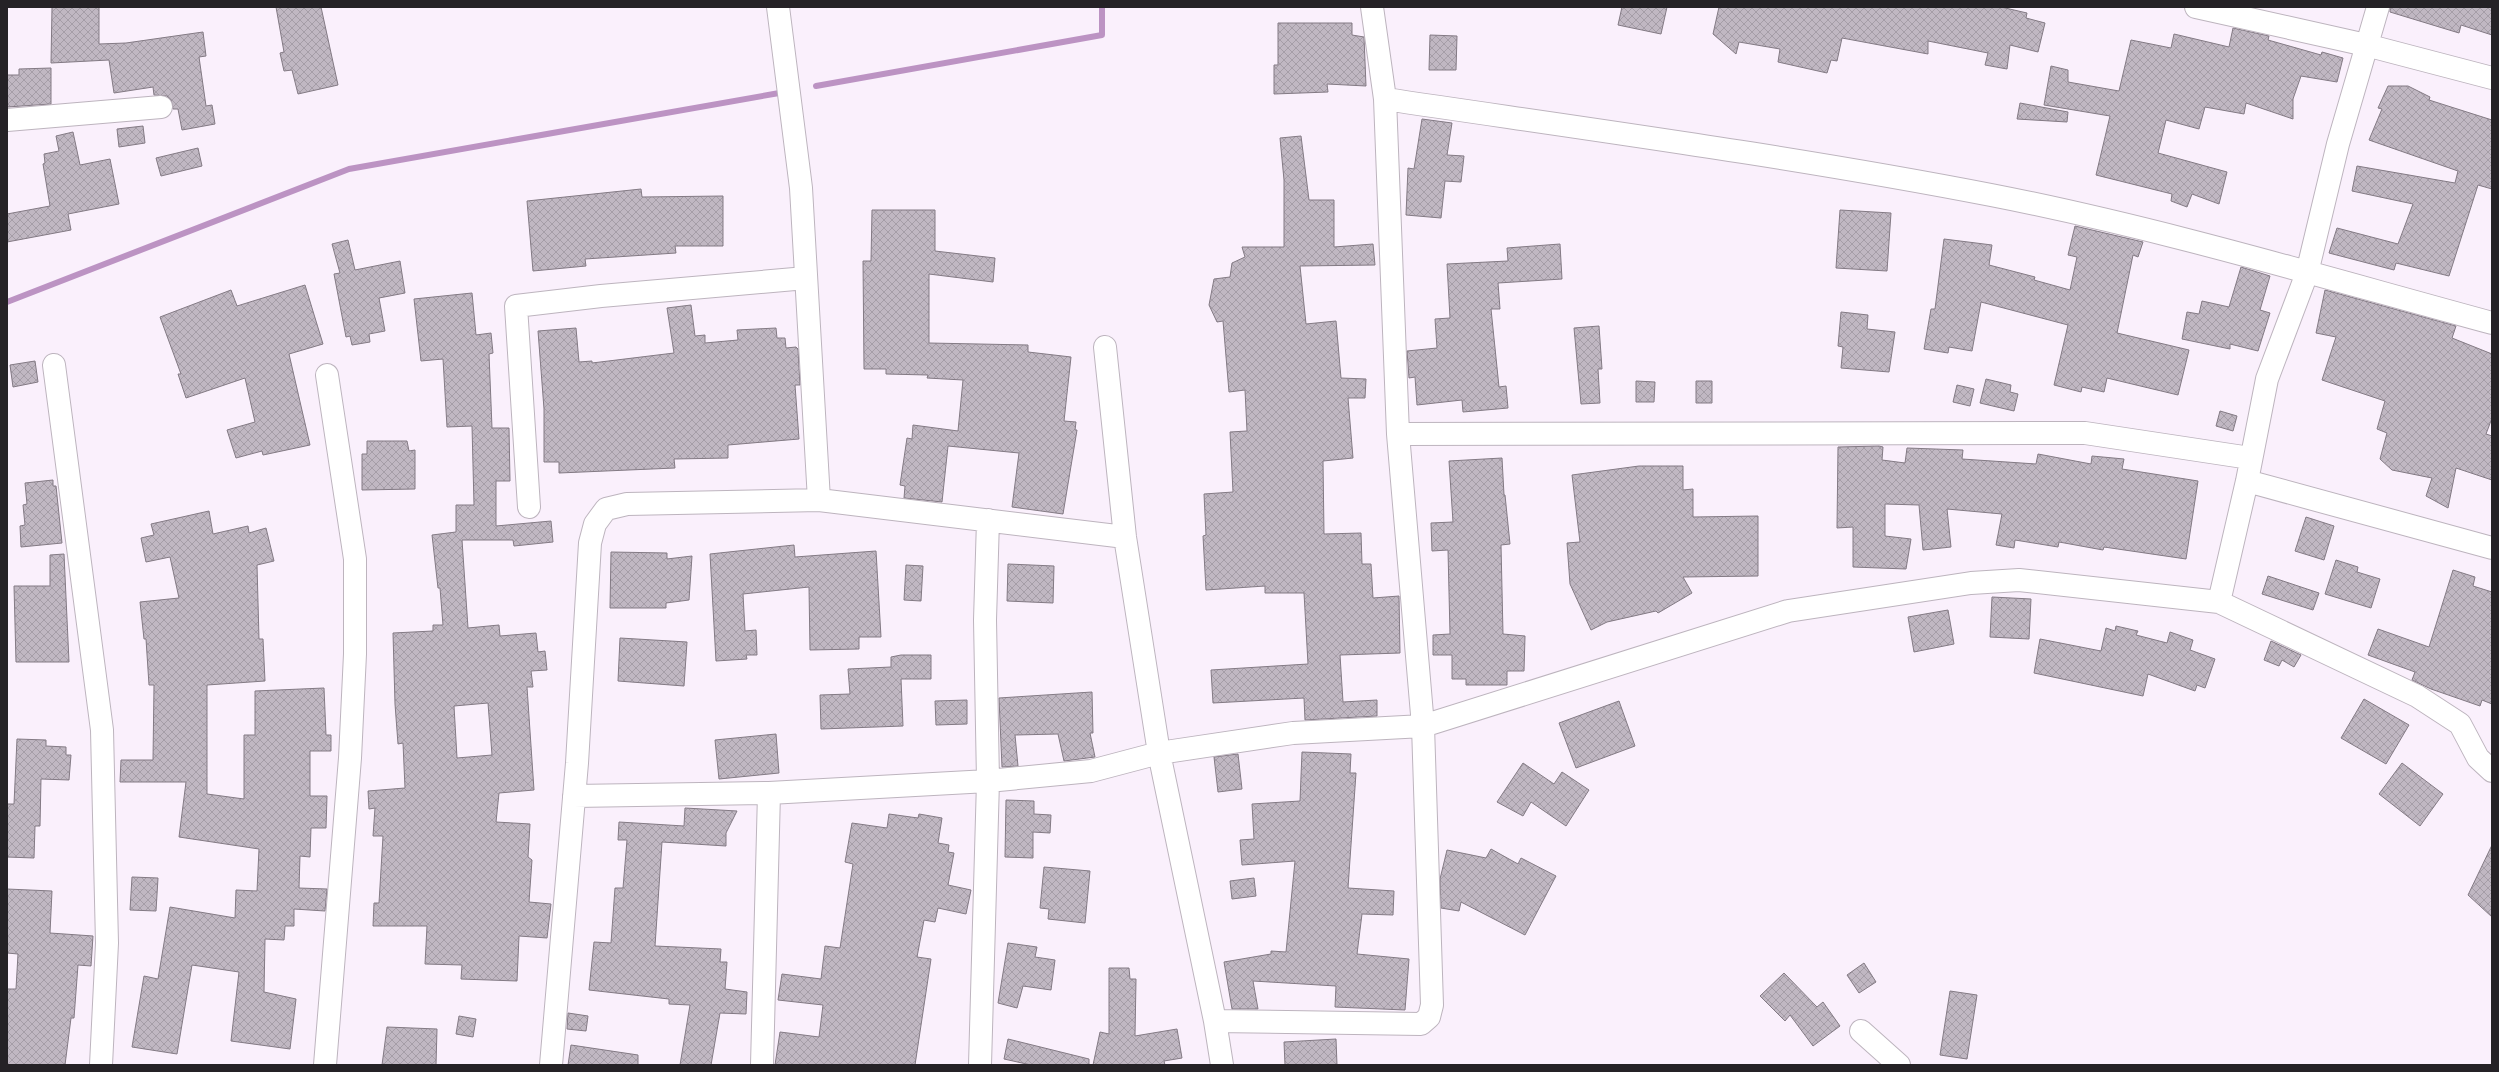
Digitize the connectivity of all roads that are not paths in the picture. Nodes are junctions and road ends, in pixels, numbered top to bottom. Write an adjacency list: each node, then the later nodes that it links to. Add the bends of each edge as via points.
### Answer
1 (778, 7): 11 (street, via 801,188)
2 (1372, 7): 7 (street)
3 (2196, 7): 5 (street)
4 (2378, 7): 5 (street)
5 (2366, 45): 6 (street); 10 (street)
6 (2492, 78)
7 (1385, 99): 10 (street, via 1700,145 1991,195 2200,242); 16 (street)
8 (161, 107): 9 (street)
9 (7, 120)
10 (2307, 272): 12 (street); 17 (street, via 2267,379)
11 (806, 278): 19 (street); 20 (street, via 516,306)
12 (2492, 322)
13 (1105, 347): 22 (street)
14 (54, 365): 33 (street, via 102,730 107,943)
15 (327, 375): 34 (street, via 356,559 350,758)
16 (1398, 434): 17 (street, via 2084,433); 25 (street)
17 (2250, 458): 18 (street)
18 (2247, 481): 23 (street); 24 (street)
19 (819, 500): 21 (street); 30 (street, via 627,504 606,508 594,524 590,543)
20 (528, 506)
21 (988, 520): 22 (street); 28 (street, via 985,620)
22 (1125, 537): 26 (street)
23 (2492, 548)
24 (2219, 602): 25 (street, via 2019,580 1971,583 1796,610); 27 (street, via 2417,696 2460,724 2478,758)
25 (1423, 726): 26 (street, via 1293,733); 31 (street, via 1432,1005 1429,1017 1421,1024)
26 (1160, 753): 28 (street, via 1091,771); 31 (street)
27 (2492, 771)
28 (988, 781): 29 (street); 37 (street)
29 (769, 793): 30 (street); 36 (street)
30 (574, 796): 35 (street)
31 (1215, 1021): 38 (street)
32 (1861, 1031): 39 (street)
33 (102, 1065)
34 (325, 1065)
35 (551, 1065)
36 (762, 1065)
37 (980, 1065)
38 (1222, 1065)
39 (1899, 1065)

